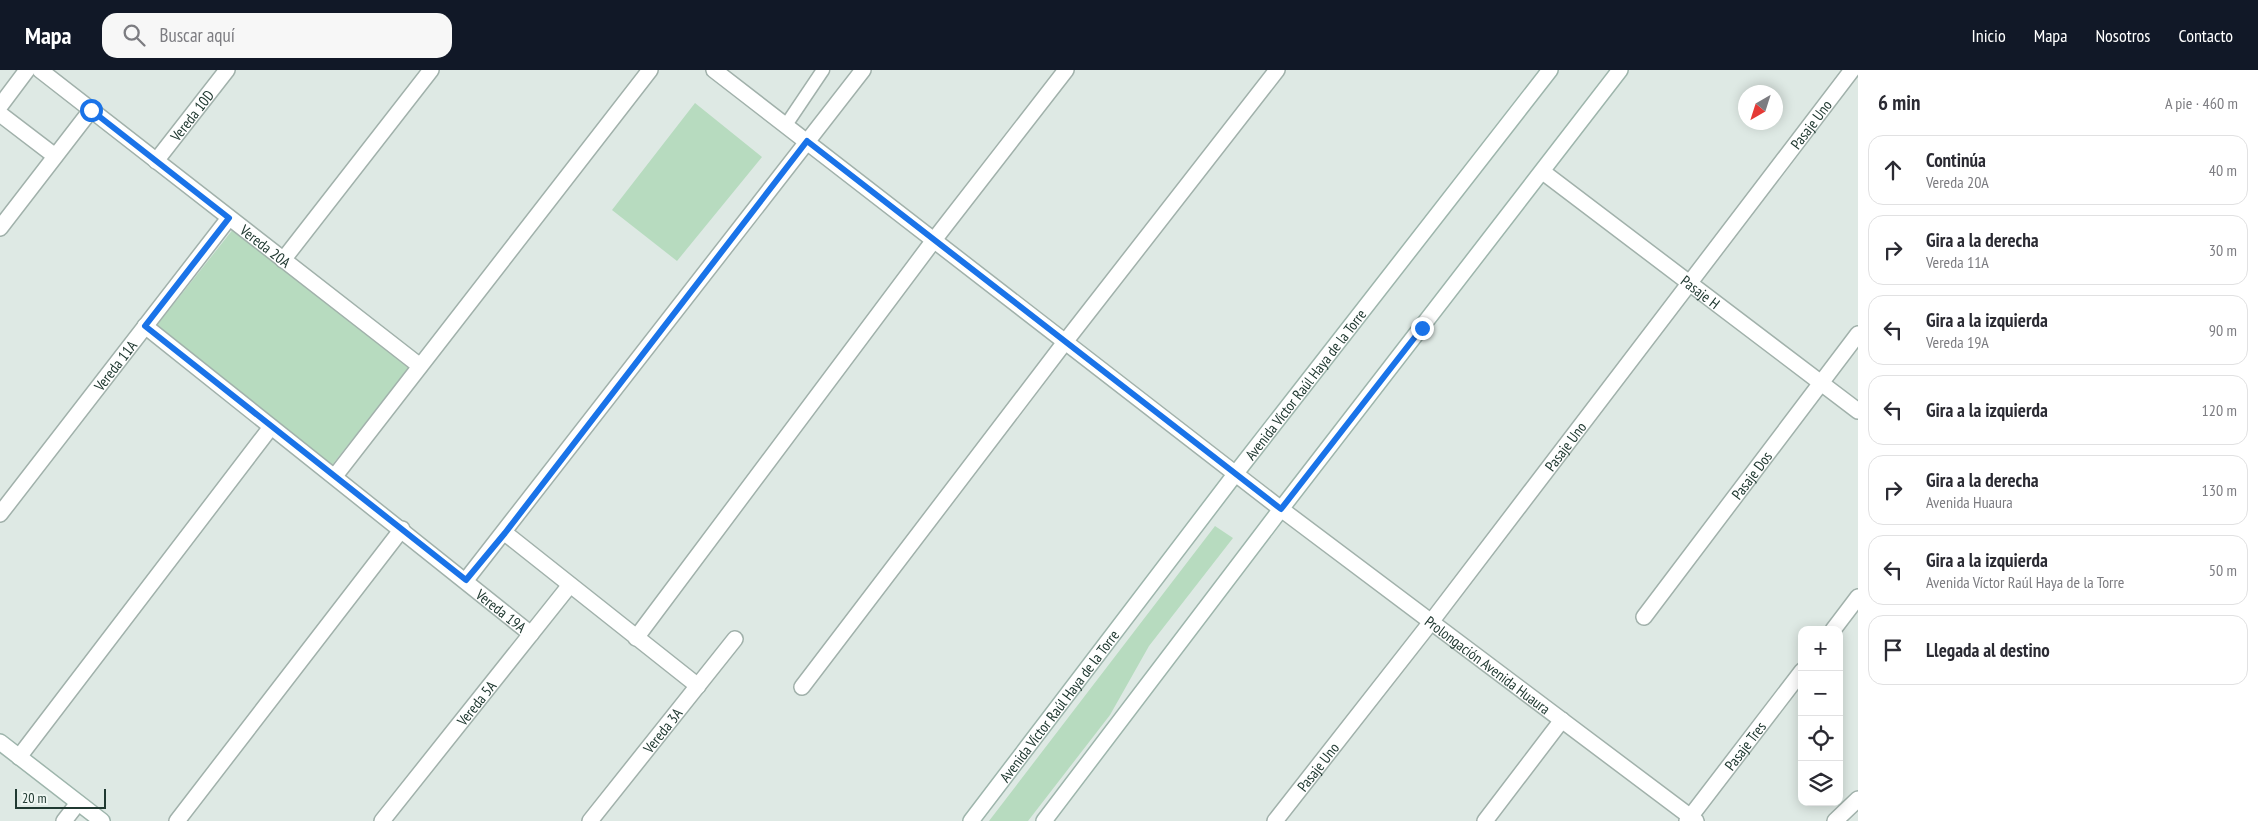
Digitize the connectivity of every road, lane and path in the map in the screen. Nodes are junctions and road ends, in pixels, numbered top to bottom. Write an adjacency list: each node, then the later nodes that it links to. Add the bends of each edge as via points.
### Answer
1 (27, 70): 14 (street)
2 (40, 70): 15 (street, Vereda 20A)
3 (227, 70): 20 (street, Vereda 10D)
4 (431, 70): 25 (street)
5 (650, 70): 30 (street)
6 (714, 70): 17 (street, Prolongación Avenida Huaura)
7 (823, 70): 17 (lane)
8 (863, 70): 18 (street)
9 (1066, 70): 24 (street)
10 (1277, 70): 29 (street)
11 (1550, 70): 34 (street, Avenida Víctor Raúl Haya de la Torre)
12 (1620, 70): 21 (street)
13 (1852, 70): 26 (street, Pasaje Uno)
14 (0, 106)
15 (91, 110): 19 (street); 20 (street, Vereda 20A)
16 (0, 114): 19 (street)
17 (786, 125): 18 (street, Prolongación Avenida Huaura)
18 (807, 141): 24 (street, Prolongación Avenida Huaura); 39 (street)
19 (55, 156): 23 (street)
20 (156, 161): 22 (street, Vereda 20A)
21 (1543, 172): 26 (street, Pasaje H); 36 (street)
22 (229, 218): 25 (street, Vereda 20A); 27 (street, Vereda 11A)
23 (0, 228)
24 (934, 240): 29 (street, Prolongación Avenida Huaura); 47 (street)
25 (283, 260): 30 (street, Vereda 20A)
26 (1689, 283): 31 (street, Pasaje H); 44 (street, Pasaje Uno)
27 (145, 326): 33 (street, Vereda 19A); 37 (street, Vereda 11A)
28 (1858, 334): 31 (street, Pasaje Dos)
29 (1065, 342): 34 (street, Prolongación Avenida Huaura); 51 (street)
30 (420, 366): 35 (street)
31 (1821, 382): 32 (street, Pasaje H); 43 (street, Pasaje Dos)
32 (1858, 411)
33 (272, 427): 35 (street, Vereda 19A); 54 (street)
34 (1236, 473): 36 (street, Prolongación Avenida Huaura); 63 (street, Avenida Víctor Raúl Haya de la Torre)
35 (335, 476): 38 (street, Vereda 19A)
36 (1281, 509): 44 (street, Prolongación Avenida Huaura); 64 (street)
37 (0, 514)
38 (402, 529): 40 (street, Vereda 19A); 60 (street)
39 (505, 533): 40 (street); 41 (street)
40 (466, 580): 46 (street, Vereda 19A)
41 (570, 585): 46 (street, Vereda 5A); 47 (street)
42 (1858, 597): 45 (street)
43 (1644, 618)
44 (1431, 622): 52 (street, Prolongación Avenida Huaura); 65 (street, Pasaje Uno)
45 (1836, 626)
46 (531, 634): 61 (street, Vereda 5A)
47 (636, 638): 50 (street)
48 (735, 639): 50 (street, Vereda 3A)
49 (1798, 676): 57 (street, Pasaje Tres)
50 (698, 686): 62 (street, Vereda 3A)
51 (802, 687)
52 (1562, 720): 57 (street, Prolongación Avenida Huaura); 66 (street)
53 (0, 742): 54 (street)
54 (19, 757): 56 (street)
55 (1858, 799): 67 (street)
56 (78, 803): 58 (street); 59 (street)
57 (1691, 820)
58 (64, 821)
59 (102, 821)
60 (177, 821)
61 (382, 821)
62 (590, 821)
63 (972, 821)
64 (1044, 821)
65 (1275, 821)
66 (1486, 821)
67 (1835, 821)

